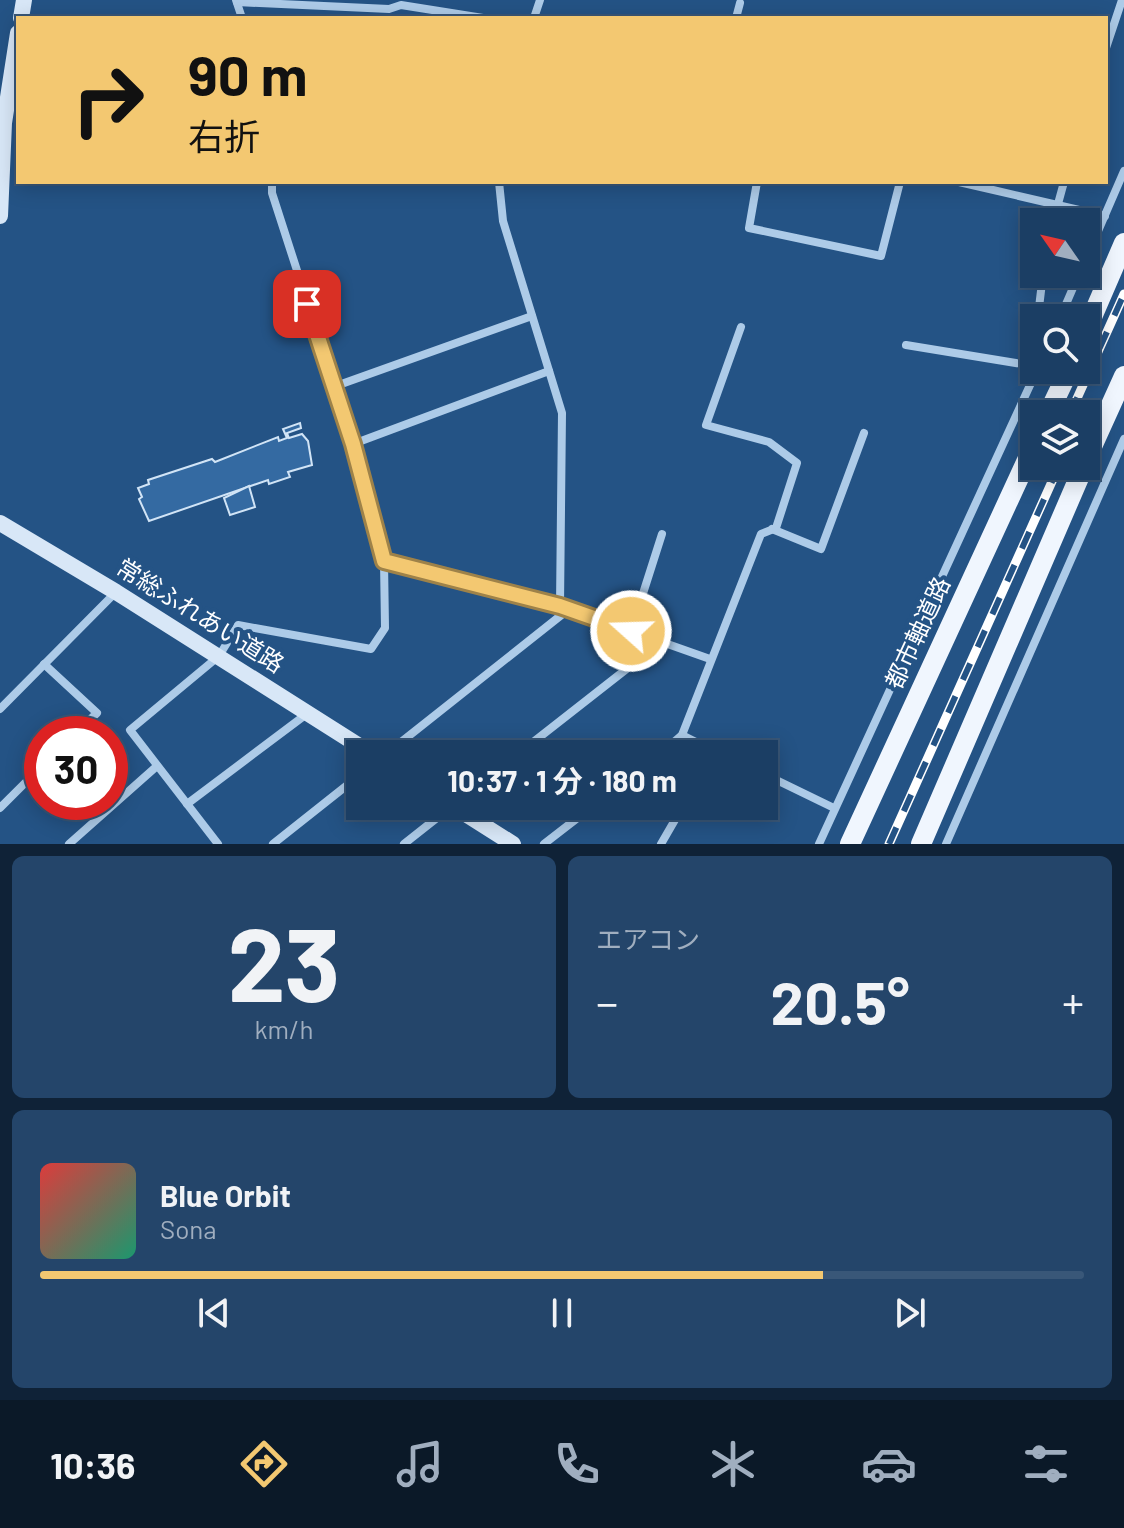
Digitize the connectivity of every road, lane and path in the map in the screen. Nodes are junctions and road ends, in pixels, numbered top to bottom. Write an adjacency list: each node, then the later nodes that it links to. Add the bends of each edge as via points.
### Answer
1 (1122, 0): 6 (street)
2 (237, 1): 4 (street, via 389,9 401,5)
3 (740, 3): 5 (street)
4 (470, 16)
5 (737, 16)
6 (1108, 42)
7 (16, 44): 8 (street)
8 (2, 124): 18 (street)
9 (1124, 171): 19 (street)
10 (272, 184): 30 (street)
11 (499, 184): 23 (street, via 503,221)
12 (757, 184): 13 (street, via 749,228 881,256)
13 (899, 184)
14 (968, 184): 16 (street)
15 (1063, 184): 16 (street)
16 (1057, 204): 17 (street); 19 (street)
17 (1056, 208)
18 (0, 216)
19 (1105, 216): 20 (street)
20 (1100, 227)
21 (1124, 243): 22 (main road)
22 (1098, 304)
23 (532, 316): 27 (street); 30 (street)
24 (741, 327): 38 (street, via 706,425 769,442 797,463)
25 (906, 345): 26 (street)
26 (1020, 365)
27 (549, 371): 34 (street); 42 (street, via 562,413)
28 (1124, 376): 31 (main road)
29 (1028, 384): 66 (street)
30 (333, 387): 34 (street)
31 (1100, 429)
32 (864, 433): 38 (street, via 821,549)
33 (1124, 439): 49 (street)
34 (353, 444): 40 (street)
35 (1020, 475): 81 (main road, 都市軸道路)
36 (1078, 480): 48 (main road)
37 (0, 523): 41 (street, 常総ふれあい道路)
38 (772, 529): 46 (street, via 761,534)
39 (662, 534): 43 (street)
40 (384, 561): 42 (street); 45 (street, via 385,628 371,649 238,625)
41 (116, 592): 45 (street, 常総ふれあい道路); 47 (street)
42 (564, 608): 43 (street); 55 (street)
43 (631, 631): 44 (street)
44 (661, 642): 46 (street); 56 (street)
45 (219, 656): 51 (street, 常総ふれあい道路); 59 (street, via 130,730)
46 (710, 659): 53 (street)
47 (44, 664): 50 (street); 52 (street, via 97,713)
48 (994, 673): 49 (street); 82 (main road)
49 (1014, 684): 72 (street)
50 (0, 709)
51 (309, 712): 54 (street, 常総ふれあい道路); 64 (street)
52 (94, 716)
53 (682, 735): 57 (street); 58 (street)
54 (351, 740)
55 (403, 740)
56 (536, 740)
57 (676, 740)
58 (691, 740)
59 (157, 766): 63 (street); 64 (street)
60 (778, 781): 66 (street)
61 (24, 784): 65 (street)
62 (346, 786): 75 (street)
63 (128, 790)
64 (187, 804): 73 (street)
65 (0, 808)
66 (834, 808): 80 (street)
67 (93, 820): 74 (street)
68 (435, 820): 76 (street)
69 (475, 820): 77 (street)
70 (575, 820): 78 (street)
71 (675, 820): 79 (street)
72 (947, 841): 83 (street)
73 (214, 842)
74 (69, 844)
75 (273, 844)
76 (404, 844)
77 (513, 844)
78 (544, 844)
79 (661, 844)
80 (819, 844)
81 (850, 844)
82 (921, 844)
83 (960, 844)

